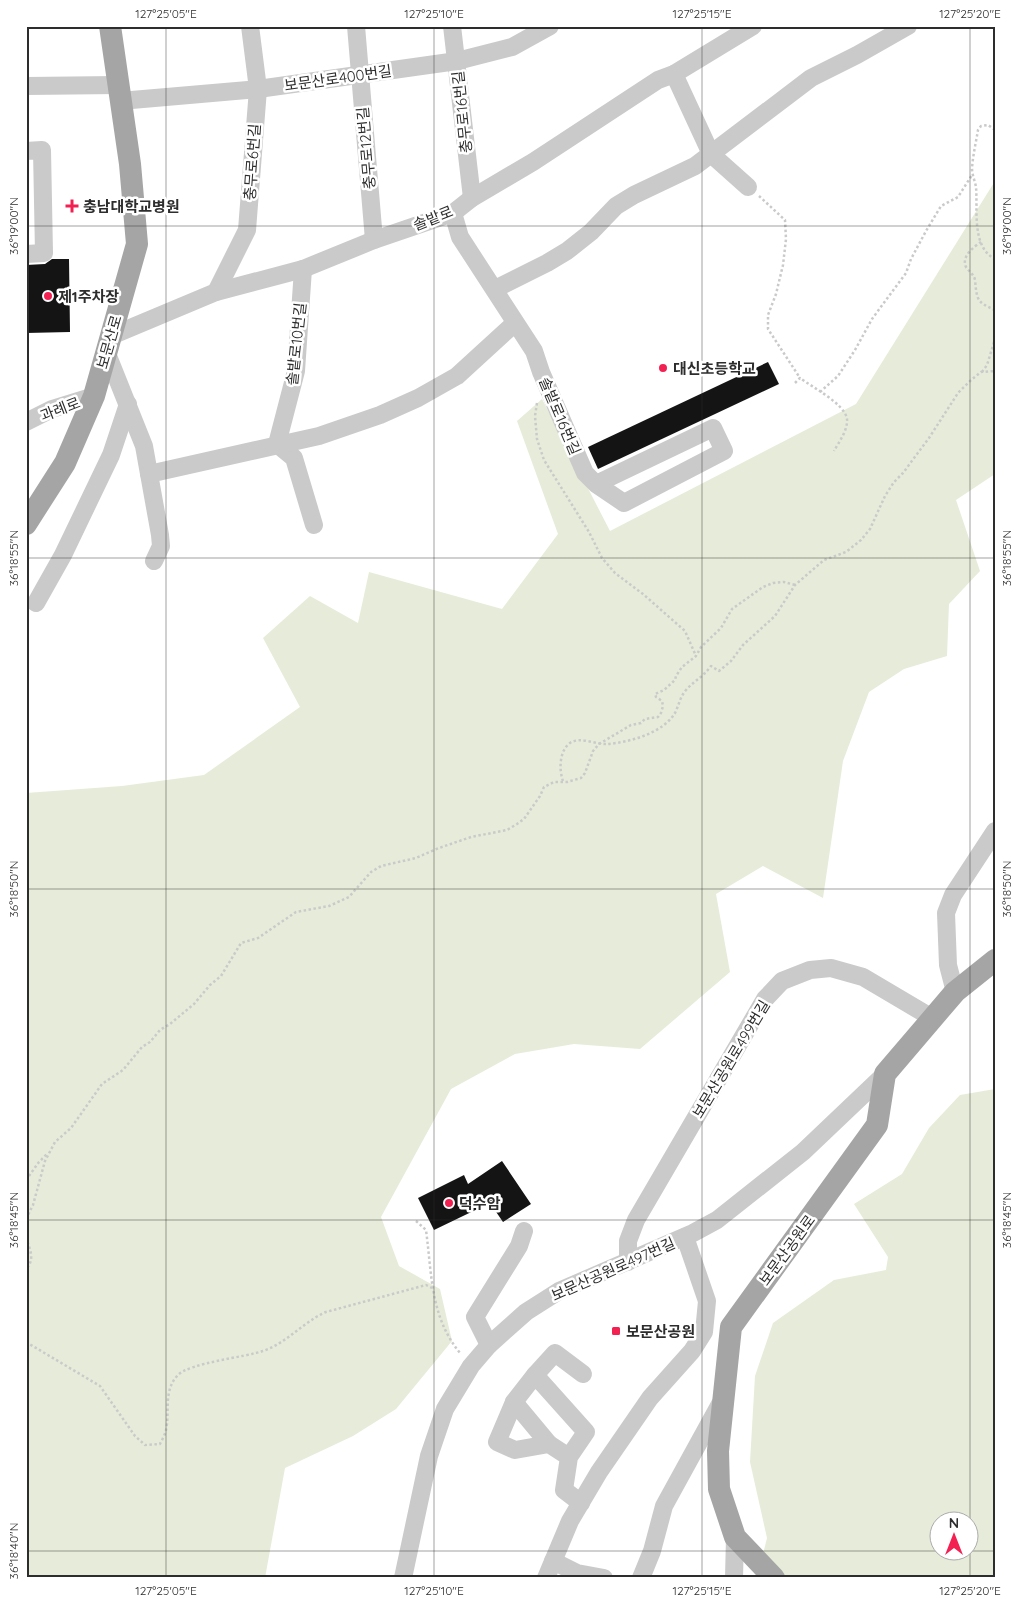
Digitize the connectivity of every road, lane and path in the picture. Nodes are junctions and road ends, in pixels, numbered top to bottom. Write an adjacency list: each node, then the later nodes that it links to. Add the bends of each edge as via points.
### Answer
1 (110, 26): 13 (main road, 보문산로)
2 (250, 26): 12 (street, 충무로6번길)
3 (356, 26): 10 (street, 충무로12번길)
4 (452, 26): 8 (street, 충무로16번길)
5 (550, 26): 8 (street, 보문산로400번길, via 512,47)
6 (753, 26): 9 (street, 솔밭로)
7 (908, 26): 16 (street, via 811,78)
8 (457, 61): 10 (street, 보문산로400번길); 19 (street, 충무로16번길)
9 (674, 74): 16 (street); 19 (street, 솔밭로, via 658,80)
10 (359, 75): 12 (street, 보문산로400번길); 21 (street, 충무로12번길)
11 (26, 86): 13 (street, 보문산로400번길)
12 (258, 89): 13 (street, 보문산로400번길); 27 (street, 충무로6번길, via 247,230)
13 (119, 93): 31 (main road, 보문산로, via 130,164 136,244)
14 (995, 130): 17 (path, via 988,125 978,130)
15 (26, 151): 23 (street, via 42,150 44,253)
16 (711, 154): 18 (street); 26 (street, via 695,166 616,206 567,251)
17 (972, 175): 22 (path, via 976,185 976,219); 36 (path, via 958,197 941,206 906,273 872,319 838,376)
18 (748, 187): 34 (path, via 786,220 783,265 768,315 768,329)
19 (472, 198): 20 (street, 솔밭로)
20 (452, 213): 21 (street, 솔밭로); 26 (street, 솔밭로16번길, via 460,237)
21 (374, 240): 25 (street, 솔밭로)
22 (981, 242): 24 (path); 28 (path, via 970,251 965,260 966,267 975,280 976,297)
23 (26, 254)
24 (995, 260)
25 (303, 269): 27 (street, 솔밭로); 41 (street, 솔밭로10번길, via 296,371)
26 (495, 289): 29 (street, 솔밭로16번길)
27 (216, 292): 31 (street, 솔밭로)
28 (995, 310)
29 (515, 322): 41 (street, via 457,376 418,398 319,436); 44 (street, 솔밭로16번길, via 534,351 585,473)
30 (995, 339): 33 (path, via 987,366)
31 (109, 343): 37 (main road, 보문산로); 39 (street)
32 (995, 371): 33 (path)
33 (981, 372): 48 (path, via 958,393 929,438 894,482 861,540 846,552 824,560)
34 (800, 378): 35 (path); 36 (path)
35 (795, 383)
36 (820, 392): 42 (path, via 841,408 848,420)
37 (94, 396): 40 (street, 과례로, via 52,409); 45 (main road, 보문산로, via 65,463)
38 (537, 398): 50 (path, via 534,416 544,460 602,558 615,573 685,631)
39 (128, 404): 43 (street, via 144,446); 49 (street, via 111,455 63,555)
40 (26, 422)
41 (277, 444): 43 (street); 46 (street, via 294,458)
42 (834, 451)
43 (149, 474): 47 (street, via 161,546)
44 (596, 484): 44 (street, 솔밭로16번길, via 713,428 724,451 624,503)
45 (26, 524)
46 (314, 525)
47 (154, 561)
48 (795, 585): 50 (path, via 773,583 743,600 732,609 721,628); 51 (path, via 775,616 743,645 731,661 720,671 711,666 687,689 676,712 660,729 646,736)
49 (36, 602)
50 (696, 656): 51 (path, via 682,667 676,680 655,694 663,706 658,716 631,725)
51 (599, 744): 52 (path, via 581,778); 52 (path, via 581,741 568,744 561,763)
52 (563, 781): 58 (path, via 544,787 524,819 507,830 471,837 416,858 382,866 371,872 350,897 329,906 296,912 258,938 241,943 221,976 194,1004 142,1047 123,1070 102,1084 71,1128)
53 (995, 831): 55 (street, via 953,895 946,914 948,964)
54 (995, 960): 55 (main road)
55 (955, 992): 56 (main road)
56 (934, 1019): 57 (main road); 65 (street, 보문산공원로499번길, via 863,977 831,968 810,970 782,981 761,1007 636,1220 628,1241)
57 (886, 1074): 64 (street, 보문산공원로497번길, via 803,1152 717,1220); 73 (main road, 보문산공원로, via 877,1125 731,1327)
58 (50, 1150): 59 (path); 60 (path, via 34,1205)
59 (26, 1180)
60 (26, 1219)
61 (416, 1221): 67 (path, via 426,1230)
62 (524, 1231): 69 (street, via 520,1246 476,1317)
63 (26, 1236): 66 (path, via 31,1251 31,1261)
64 (685, 1237): 65 (street, 보문산공원로497번길); 77 (street, via 708,1301 704,1332 692,1351 650,1398)
65 (628, 1262): 69 (street, 보문산공원로497번길, via 559,1291 526,1312)
66 (26, 1269)
67 (432, 1288): 68 (path, via 426,1285 326,1312 265,1350 178,1374 169,1392 166,1430 160,1444 146,1445 135,1436 100,1386); 70 (path, via 439,1317 457,1350)
68 (26, 1342)
69 (489, 1345): 70 (street, 보문산공원로497번길)
70 (471, 1366): 80 (street, 보문산공원로497번길, via 445,1409 429,1456)
71 (583, 1374): 72 (street, via 555,1353)
72 (535, 1375): 74 (street); 76 (street, via 586,1432)
73 (722, 1400): 78 (main road, 보문산공원로, via 719,1490); 83 (street, via 664,1506 652,1551)
74 (514, 1402): 75 (street); 75 (street, via 497,1442 515,1450)
75 (549, 1444): 76 (street)
76 (569, 1457): 77 (street, via 564,1490)
77 (581, 1503): 79 (street)
78 (736, 1537): 84 (street); 85 (main road, 보문산공원로)
79 (554, 1561): 81 (street); 82 (street, via 577,1573)
80 (402, 1578)
81 (546, 1578)
82 (604, 1578)
83 (640, 1578)
84 (734, 1578)
85 (774, 1578)

